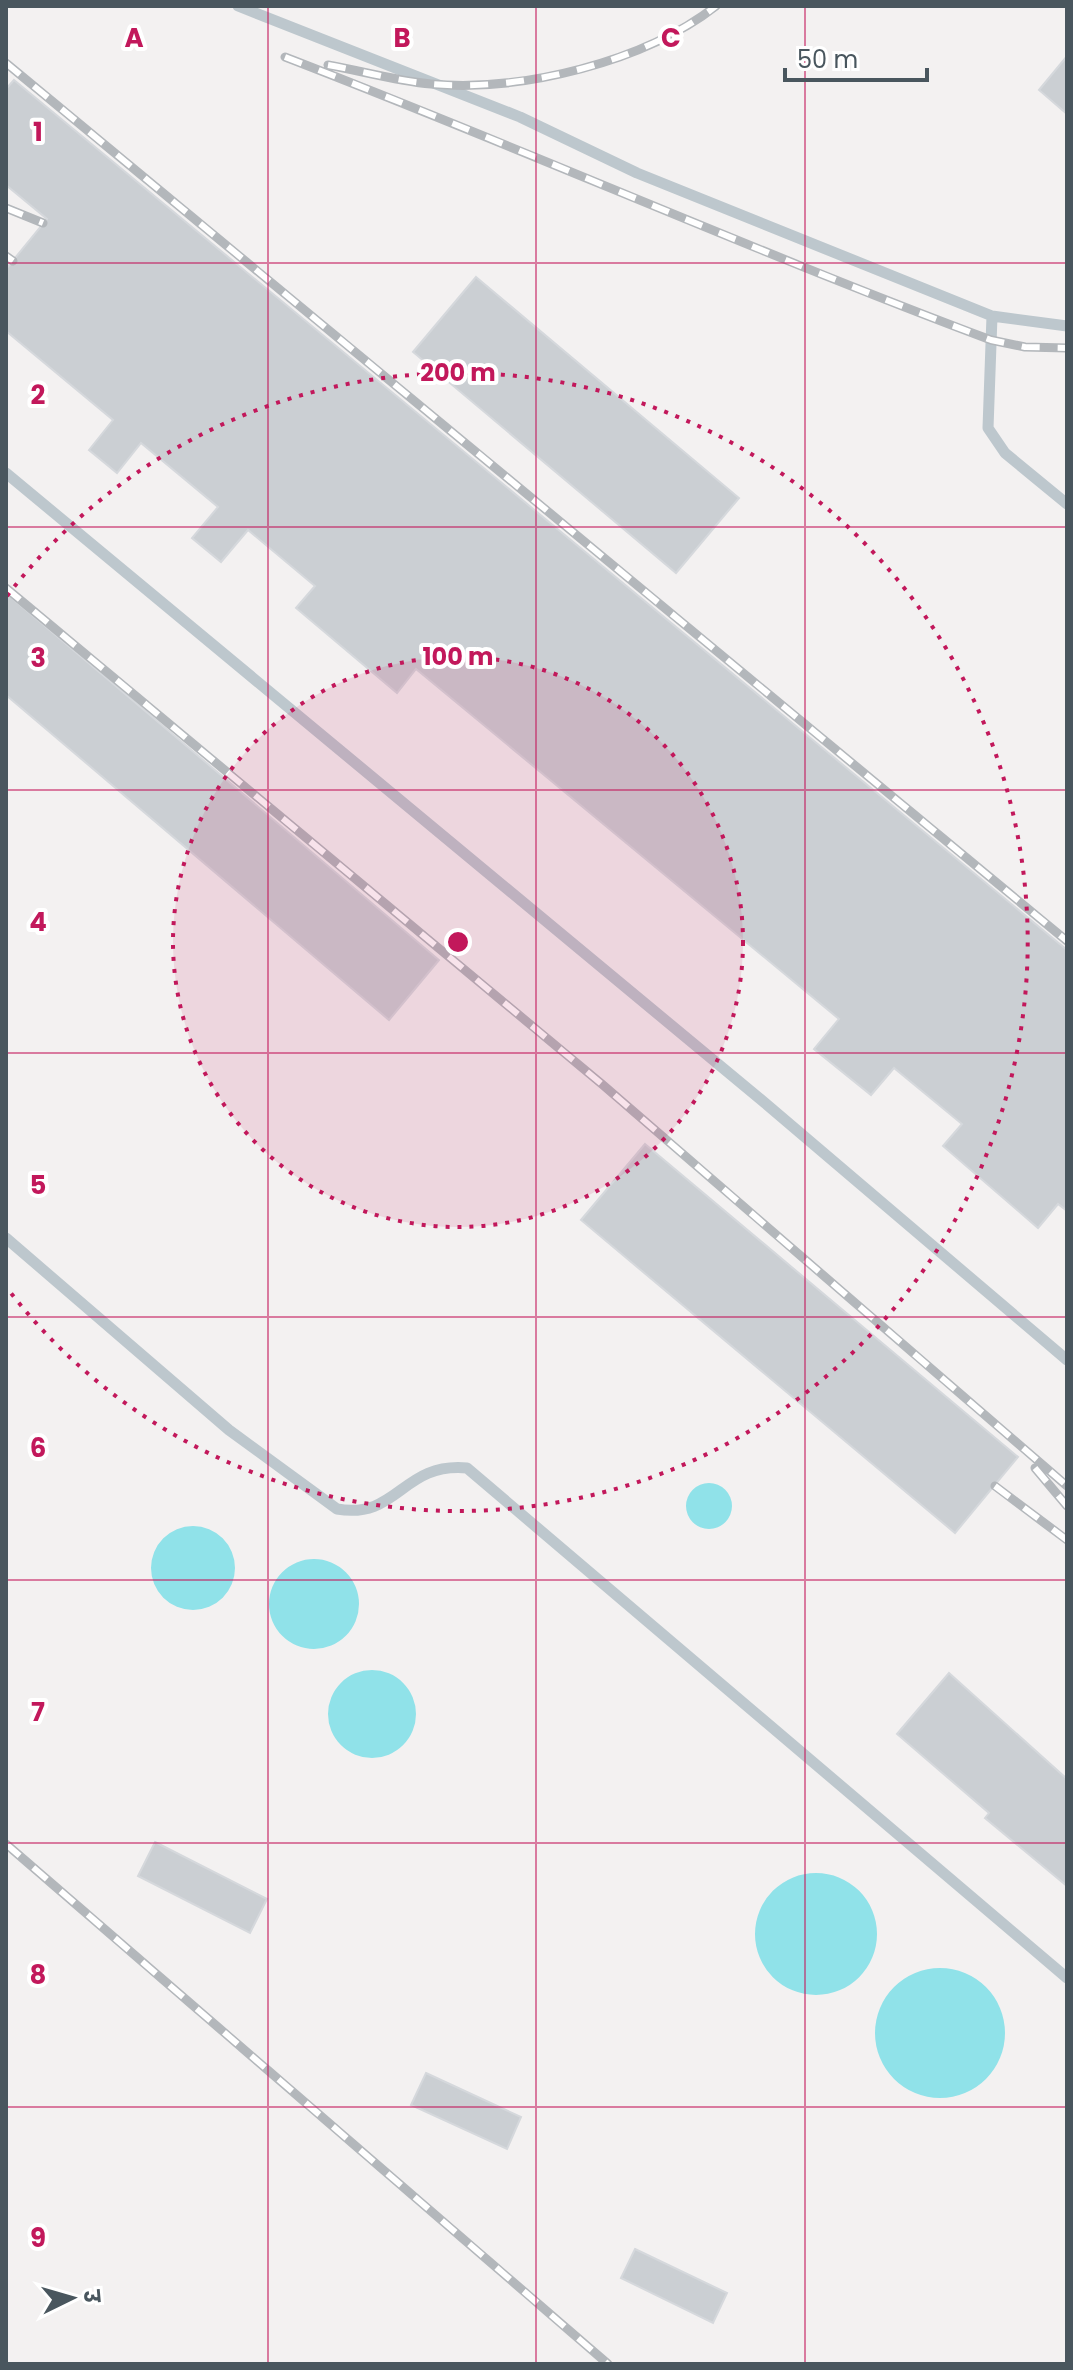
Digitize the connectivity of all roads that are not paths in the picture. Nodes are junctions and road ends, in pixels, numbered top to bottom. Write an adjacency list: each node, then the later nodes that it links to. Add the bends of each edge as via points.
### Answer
1 (238, 6): 2 (lane, via 520,117 637,173)
2 (992, 316): 3 (lane); 5 (lane, via 988,428 1005,453)
3 (1067, 326)
4 (6, 473): 7 (lane)
5 (1067, 504)
6 (6, 1238): 8 (lane, via 229,1430 337,1509 358,1513 444,1466 467,1468)
7 (1067, 1360)
8 (1067, 1978)

